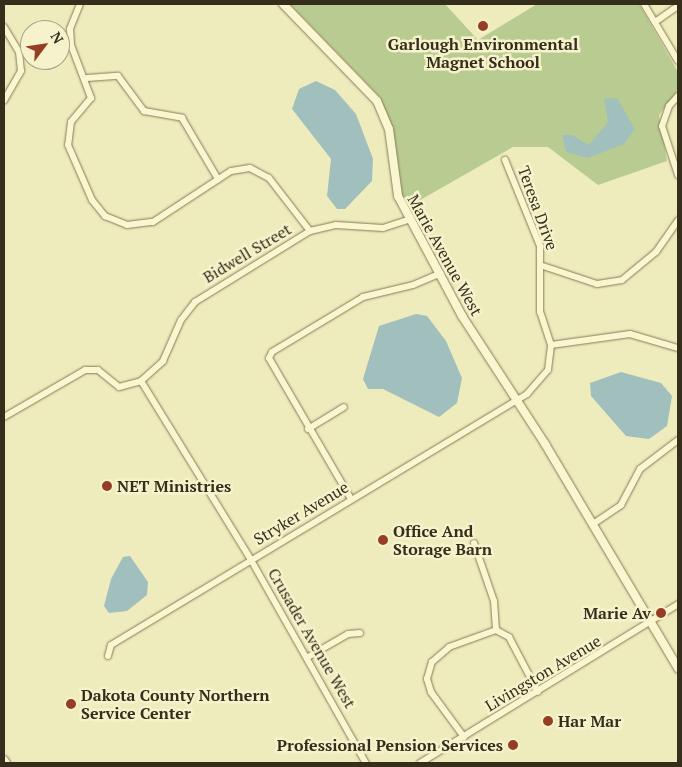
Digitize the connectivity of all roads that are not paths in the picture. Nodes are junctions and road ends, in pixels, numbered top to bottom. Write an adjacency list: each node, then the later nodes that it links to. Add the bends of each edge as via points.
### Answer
1 (80, 4): 8 (street, via 70,29 71,45)
2 (283, 4): 14 (street, Marie Avenue West, via 377,101 389,129 396,193)
3 (644, 4): 5 (street)
4 (678, 6): 5 (street)
5 (655, 22): 7 (street)
6 (4, 26): 10 (street, via 19,52 21,70)
7 (678, 61)
8 (87, 78): 13 (street, via 118,76 144,110 182,118); 13 (street, via 91,98 72,122 68,145 92,200 105,216 127,225 153,222)
9 (678, 96): 12 (street, via 668,106 662,126)
10 (4, 101)
11 (505, 160): 17 (street, Teresa Drive, via 540,246)
12 (678, 175)
13 (218, 179): 16 (street, via 231,171 250,168 269,178)
14 (410, 219): 16 (street, Bidwell Street, via 383,228 336,225); 18 (street, Marie Avenue West)
15 (678, 220): 17 (street, via 656,252 622,280 597,284)
16 (310, 231): 21 (street, Bidwell Street, via 195,302 181,320 163,361)
17 (543, 266): 19 (street, Teresa Drive, via 540,312)
18 (441, 273): 22 (street, Marie Avenue West, via 462,316); 25 (street, via 413,285 363,297 272,352 270,365)
19 (551, 345): 20 (street, via 630,334); 22 (street, Teresa Drive, via 548,370 527,394)
20 (678, 348)
21 (141, 381): 24 (street, via 120,387 101,372 88,369); 30 (street, Crusader Avenue West)
22 (516, 399): 27 (street, Stryker Avenue); 28 (street, Marie Avenue West)
23 (344, 407): 25 (street)
24 (4, 417)
25 (308, 429): 27 (street)
26 (678, 440): 28 (street, via 640,469 621,505)
27 (351, 499): 30 (street, Stryker Avenue)
28 (594, 524): 32 (street, Marie Avenue West)
29 (474, 543): 33 (street, via 494,601)
30 (251, 560): 35 (street, Stryker Avenue, via 111,645); 36 (street, Crusader Avenue West)
31 (678, 604): 32 (street, Livingston Avenue)
32 (652, 623): 37 (street, Marie Avenue West); 38 (street, Livingston Avenue)
33 (496, 630): 38 (street, via 509,637); 39 (street, via 449,647 432,662 427,679 431,692)
34 (360, 633): 36 (street, via 348,634)
35 (108, 656)
36 (308, 658): 40 (street, Crusader Avenue West)
37 (678, 668)
38 (538, 692): 39 (street, Livingston Avenue)
39 (464, 737): 41 (street, Livingston Avenue)
40 (366, 763)
41 (420, 763)

